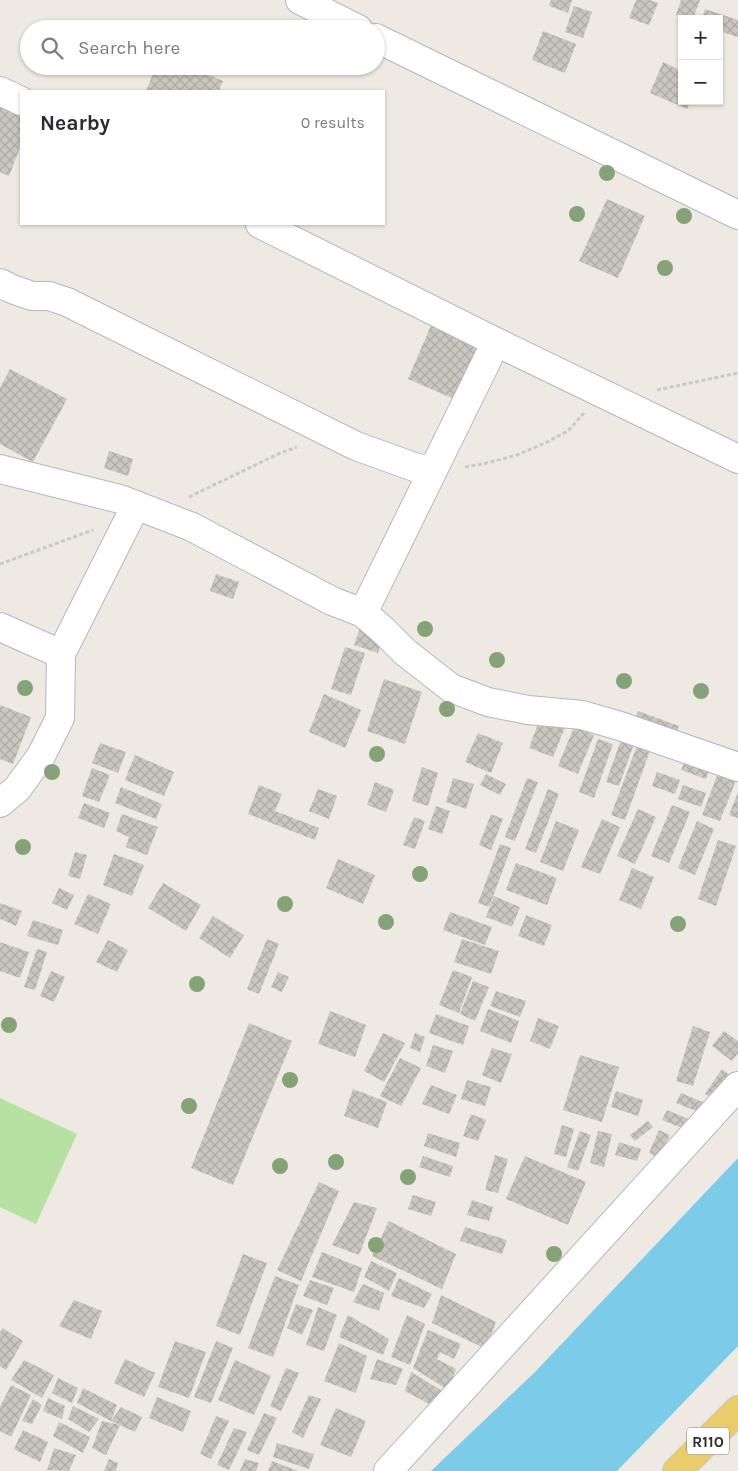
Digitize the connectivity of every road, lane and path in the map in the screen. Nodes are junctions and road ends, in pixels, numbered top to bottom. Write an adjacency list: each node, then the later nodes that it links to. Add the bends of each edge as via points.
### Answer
1 (300, 0): 2 (street)
2 (340, 20)
3 (385, 42): 6 (street)
4 (0, 90): 5 (street)
5 (20, 101)
6 (738, 215)
7 (262, 225): 9 (street)
8 (0, 283): 15 (street, via 32,296 49,296 67,302 356,446 417,468)
9 (496, 342): 12 (street); 15 (street)
10 (738, 373): 11 (path)
11 (654, 390)
12 (610, 397): 13 (street); 15 (path, via 597,401 568,432 517,454 487,463)
13 (738, 459)
14 (0, 469): 16 (street)
15 (432, 470): 17 (street)
16 (136, 505): 17 (street, via 192,527 332,601); 19 (street)
17 (363, 613): 20 (street, via 404,652 451,688 488,702 582,716 620,726)
18 (0, 627): 19 (street)
19 (61, 654): 21 (street, via 60,718 41,756 17,789)
20 (738, 767)
21 (0, 803)
22 (738, 1086): 24 (street)
23 (738, 1410): 25 (main road, R110)
24 (388, 1471)
25 (677, 1471)

